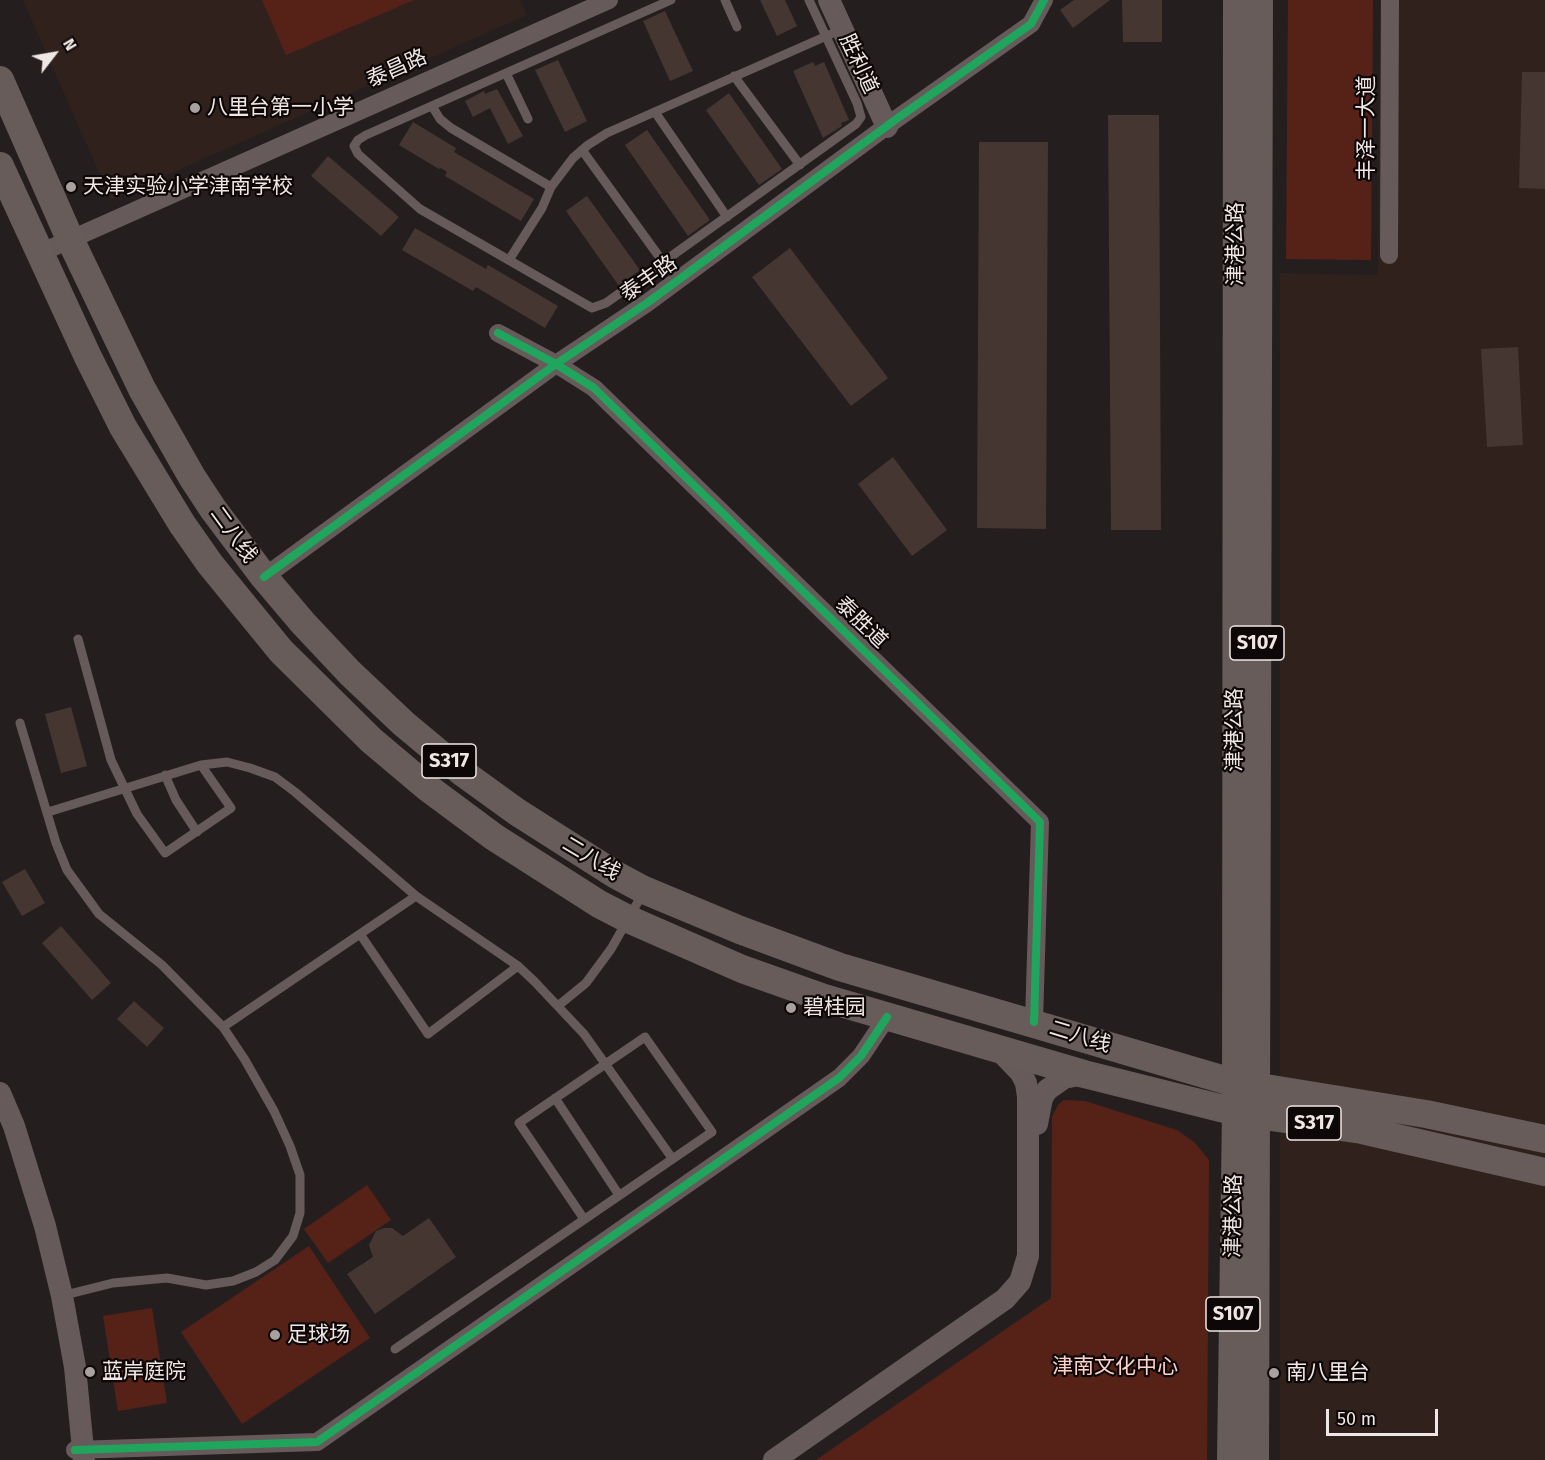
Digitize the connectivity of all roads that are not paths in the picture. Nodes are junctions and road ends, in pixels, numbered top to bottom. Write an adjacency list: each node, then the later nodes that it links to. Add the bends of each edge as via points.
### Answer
1 (609, 0): 25 (street, 泰昌路)
2 (671, 0): 13 (lane)
3 (725, 0): 11 (lane)
4 (809, 0): 12 (lane)
5 (829, 0): 12 (street, 胜利道)
6 (839, 0): 12 (street, 胜利道)
7 (1044, 0): 19 (street, 泰丰路, via 1031,24)
8 (1237, 0): 54 (main road, 津港公路 / S107)
9 (1259, 0): 54 (main road, 津港公路 / S107, via 1257,1012)
10 (1390, 0): 27 (street, 丰泽一大道)
11 (737, 27)
12 (840, 30): 14 (lane); 19 (street, 胜利道); 21 (lane, via 861,117)
13 (506, 73): 16 (lane); 18 (lane)
14 (734, 76): 17 (lane); 21 (lane)
15 (0, 80): 25 (main road, 二八线 / S317)
16 (432, 106): 23 (lane, via 451,128); 28 (lane, via 358,140 354,146 358,154 420,209)
17 (655, 112): 20 (lane, via 607,133); 24 (lane)
18 (528, 119)
19 (891, 124): 31 (street, 泰丰路, via 647,303)
20 (582, 150): 23 (lane); 29 (lane)
21 (800, 165): 24 (lane)
22 (0, 166): 26 (main road, 二八线 / S317)
23 (550, 187): 28 (lane, via 542,208)
24 (727, 217): 29 (lane)
25 (70, 239): 26 (street, 泰昌路); 32 (main road, 二八线 / S317, via 172,444 208,501)
26 (40, 253): 42 (main road, 二八线 / S317, via 118,417 157,485 210,564 281,651 371,740 428,788 494,837)
27 (1389, 255)
28 (509, 261): 29 (lane, via 592,308 606,303)
29 (663, 262)
30 (498, 333): 31 (street, 泰胜道)
31 (556, 364): 32 (street, 泰丰路); 47 (street, 泰胜道, via 594,388 1040,822)
32 (264, 576): 40 (main road, 二八线 / S317, via 350,674 463,773 517,812)
33 (78, 639): 37 (lane, via 111,760)
34 (20, 723): 38 (lane)
35 (201, 765): 36 (lane); 39 (lane, via 231,808); 41 (lane, via 227,762 275,777)
36 (165, 775): 37 (lane); 39 (lane)
37 (124, 787): 38 (lane); 39 (lane, via 137,814 165,853)
38 (48, 812): 48 (lane, via 67,870 99,914 162,964)
39 (197, 831)
40 (644, 890): 42 (lane); 47 (main road, 二八线 / S317, via 840,967)
41 (416, 896): 43 (lane); 44 (lane)
42 (628, 919): 45 (lane, via 586,983); 46 (main road, 二八线 / S317, via 742,969)
43 (360, 934): 44 (lane, via 428,1034); 48 (lane)
44 (518, 966): 45 (lane)
45 (559, 1005): 50 (lane)
46 (887, 1017): 49 (main road, 二八线 / S317); 64 (street, via 861,1056 839,1078 317,1442)
47 (1034, 1022): 54 (main road, 二八线 / S317, via 1206,1075)
48 (223, 1027): 62 (lane, via 274,1111 300,1175 300,1213 293,1236 275,1260 233,1281 206,1285 168,1278 113,1283)
49 (998, 1049): 51 (main road, 二八线 / S317); 65 (street, via 1021,1073 1028,1097 1028,1256 1020,1282 1005,1299)
50 (605, 1064): 53 (lane); 57 (lane); 57 (lane, via 645,1037 712,1132)
51 (1084, 1074): 54 (main road, 二八线 / S317); 58 (main road, via 1115,1089 1209,1119 1225,1137); 66 (street, via 1055,1083 1042,1098 1038,1111 1036,1252 1027,1291 1011,1308)
52 (0, 1094): 55 (street)
53 (555, 1098): 60 (lane); 61 (lane, via 519,1123)
54 (1244, 1100): 56 (main road, 二八线 / S317, via 1426,1114); 58 (main road, 津港公路 / S107); 59 (main road, 二八线 / S317); 68 (main road, 津港公路 / S107, via 1247,1239 1256,1286)
55 (4, 1126): 62 (street)
56 (1545, 1139)
57 (672, 1158): 60 (lane)
58 (1234, 1167): 67 (main road, 津港公路 / S107)
59 (1545, 1172)
60 (619, 1195): 61 (lane)
61 (584, 1219): 63 (lane)
62 (57, 1297): 64 (street)
63 (395, 1349)
64 (80, 1455)
65 (774, 1460)
66 (789, 1460)
67 (1231, 1460)
68 (1255, 1460)

